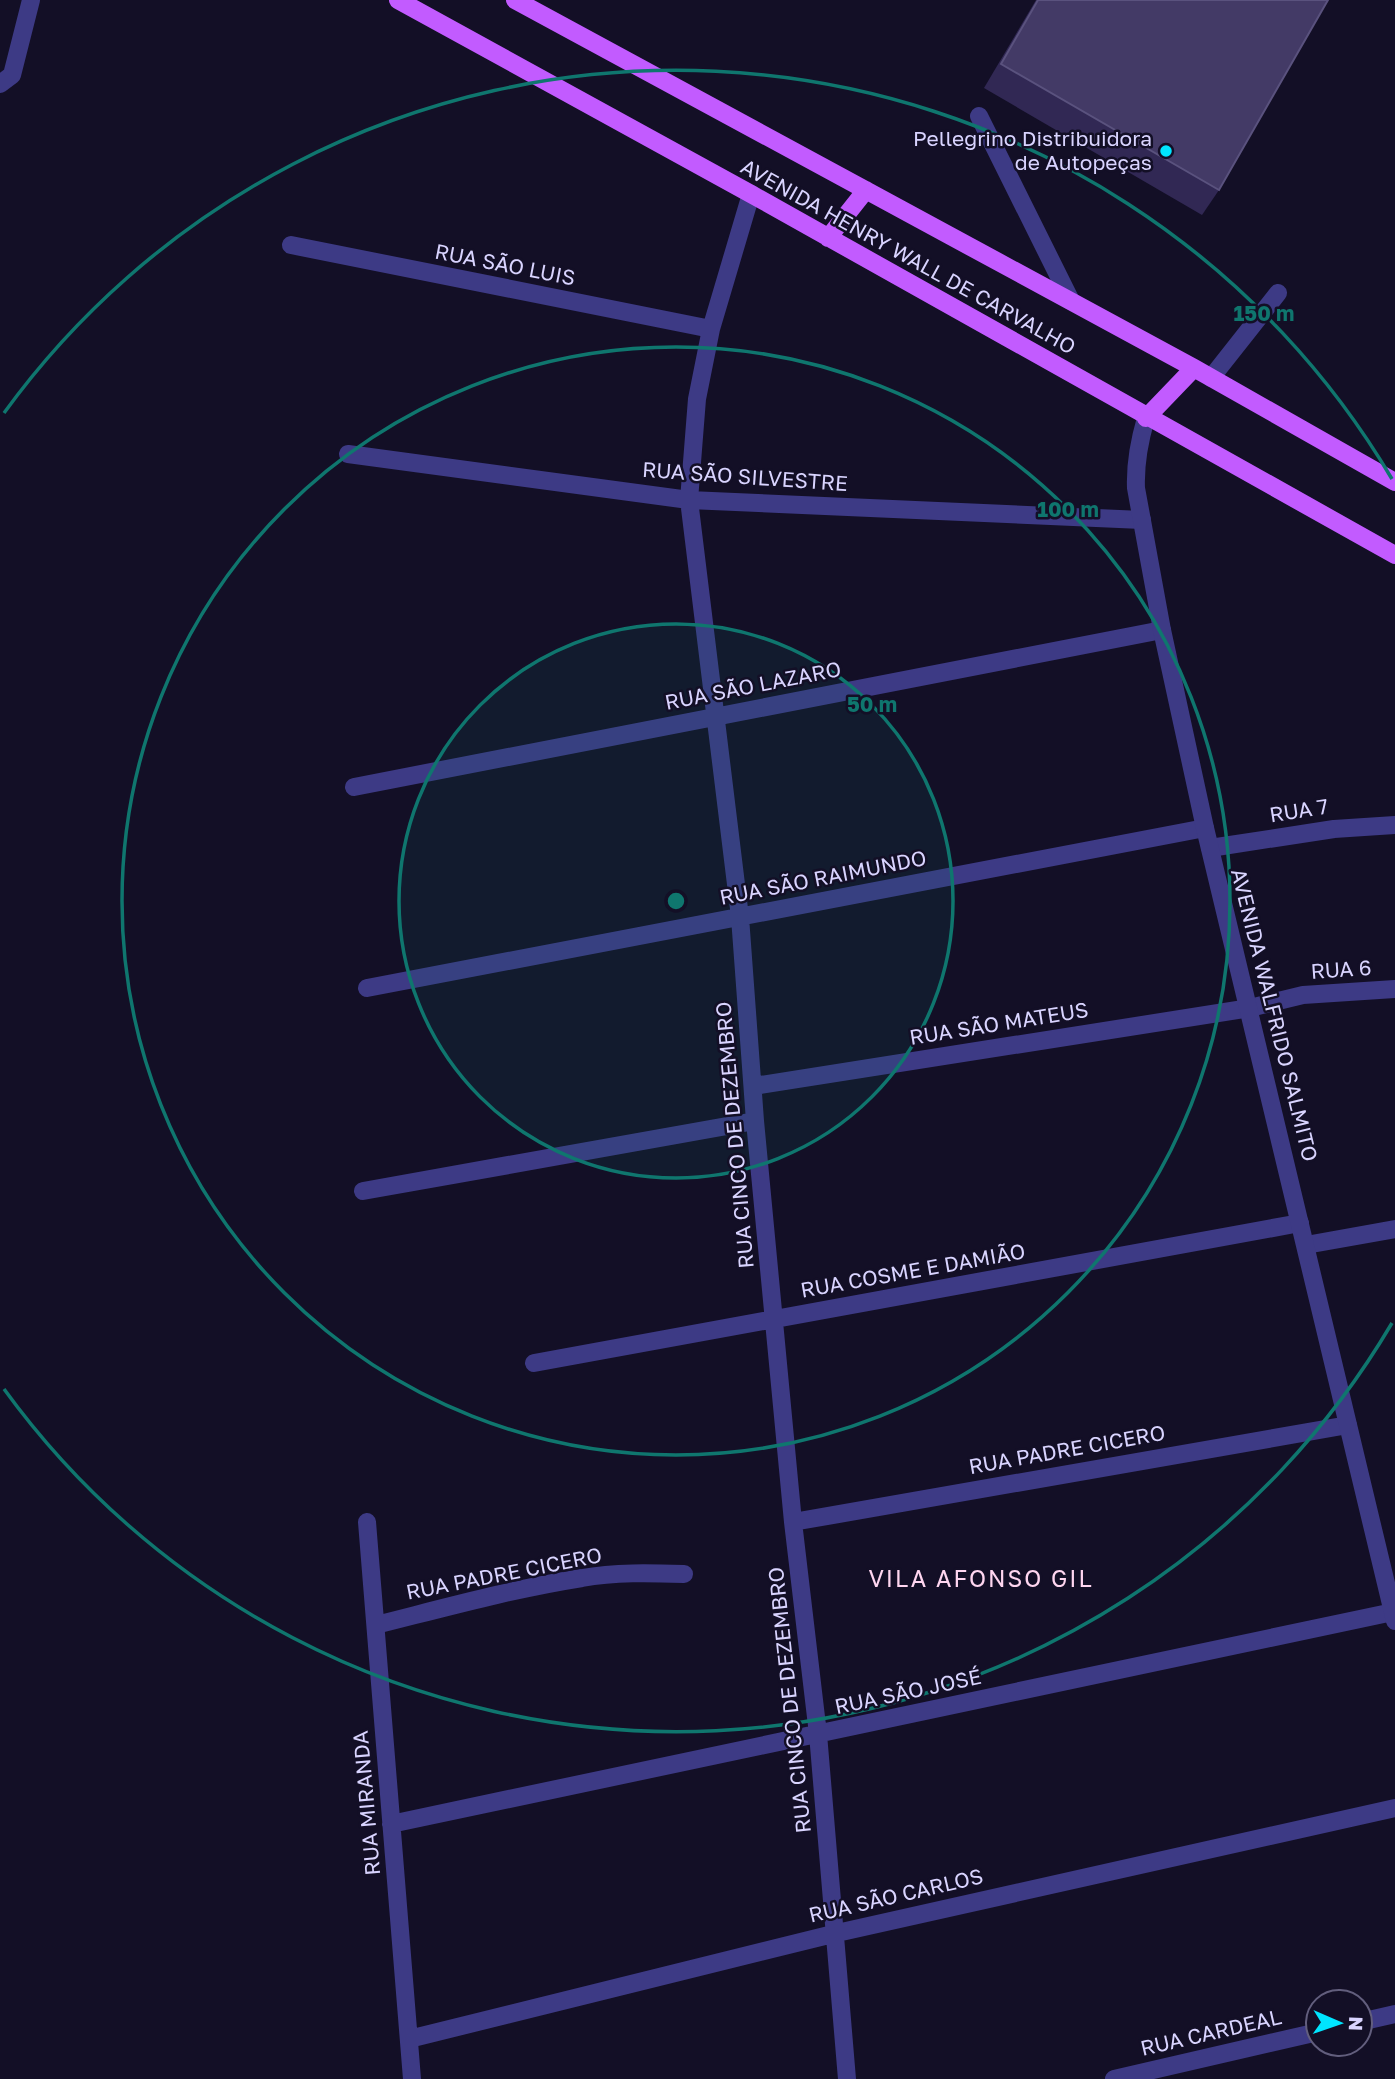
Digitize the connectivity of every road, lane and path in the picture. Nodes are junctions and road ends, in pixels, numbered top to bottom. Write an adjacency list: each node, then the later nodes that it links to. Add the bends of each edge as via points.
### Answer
1 (30, 0): 4 (street, via 12,75)
2 (398, 0): 7 (main road, AVENIDA HENRY WALL DE CARVALHO)
3 (516, 0): 6 (main road, AVENIDA HENRY WALL DE CARVALHO)
4 (0, 84)
5 (979, 116): 11 (street)
6 (866, 190): 8 (main road); 11 (main road, AVENIDA HENRY WALL DE CARVALHO)
7 (751, 194): 8 (main road, AVENIDA HENRY WALL DE CARVALHO); 12 (street, RUA CINCO DE DEZEMBRO)
8 (828, 238): 15 (main road, AVENIDA HENRY WALL DE CARVALHO)
9 (291, 245): 12 (street, RUA SÃO LUIS)
10 (1278, 293): 14 (street)
11 (1071, 302): 13 (main road, AVENIDA HENRY WALL DE CARVALHO)
12 (711, 330): 18 (street, RUA CINCO DE DEZEMBRO, via 697,399)
13 (1194, 368): 14 (main road, AVENIDA HENRY WALL DE CARVALHO); 15 (main road)
14 (1211, 378): 17 (main road, AVENIDA HENRY WALL DE CARVALHO)
15 (1146, 418): 19 (street, AVENIDA WALFRIDO SALMITO, via 1135,467); 20 (main road, AVENIDA HENRY WALL DE CARVALHO)
16 (348, 454): 18 (street, RUA SÃO SILVESTRE)
17 (1395, 482)
18 (689, 500): 19 (street, RUA SÃO SILVESTRE); 22 (street, RUA CINCO DE DEZEMBRO)
19 (1142, 520): 21 (street, AVENIDA WALFRIDO SALMITO)
20 (1395, 555)
21 (1162, 630): 22 (street, RUA SÃO LAZARO); 25 (street, AVENIDA WALFRIDO SALMITO)
22 (715, 717): 23 (street, RUA SÃO LAZARO); 27 (street, RUA CINCO DE DEZEMBRO)
23 (354, 787)
24 (1395, 825): 26 (street, RUA 7, via 1334,829)
25 (1206, 828): 26 (street, AVENIDA WALFRIDO SALMITO); 27 (street, RUA SÃO RAIMUNDO)
26 (1210, 848): 30 (street, AVENIDA WALFRIDO SALMITO)
27 (740, 917): 28 (street, RUA SÃO RAIMUNDO); 31 (street, RUA CINCO DE DEZEMBRO)
28 (367, 988)
29 (1395, 989): 30 (street, RUA 6, via 1303,995)
30 (1250, 1008): 31 (street, RUA SÃO MATEUS); 34 (street, AVENIDA WALFRIDO SALMITO)
31 (754, 1086): 32 (street, RUA CINCO DE DEZEMBRO)
32 (755, 1121): 33 (street); 37 (street, RUA CINCO DE DEZEMBRO)
33 (363, 1191)
34 (1300, 1223): 36 (street, AVENIDA WALFRIDO SALMITO); 37 (street, RUA COSME E DAMIÃO)
35 (1395, 1229): 36 (street)
36 (1306, 1245): 39 (street, AVENIDA WALFRIDO SALMITO)
37 (774, 1319): 38 (street, RUA COSME E DAMIÃO); 41 (street, RUA CINCO DE DEZEMBRO)
38 (534, 1363)
39 (1348, 1425): 41 (street, RUA PADRE CICERO); 43 (street, AVENIDA WALFRIDO SALMITO)
40 (368, 1522): 44 (street, RUA MIRANDA)
41 (793, 1522): 45 (street, RUA CINCO DE DEZEMBRO)
42 (684, 1574): 44 (street, RUA PADRE CICERO, via 584,1577)
43 (1394, 1616): 45 (street, RUA SÃO JOSÉ)
44 (376, 1625): 47 (street, RUA MIRANDA)
45 (818, 1734): 47 (street, RUA SÃO JOSÉ); 48 (street, RUA CINCO DE DEZEMBRO)
46 (1395, 1808): 48 (street, RUA SÃO CARLOS)
47 (391, 1824): 52 (street, RUA MIRANDA)
48 (837, 1933): 52 (street, RUA SÃO CARLOS); 54 (street, RUA CINCO DE DEZEMBRO)
49 (1395, 2014): 50 (street)
50 (1374, 2019)
51 (1304, 2035): 55 (street, RUA CARDEAL)
52 (409, 2039): 53 (street, RUA MIRANDA)
53 (412, 2079)
54 (847, 2079)
55 (1114, 2079)

